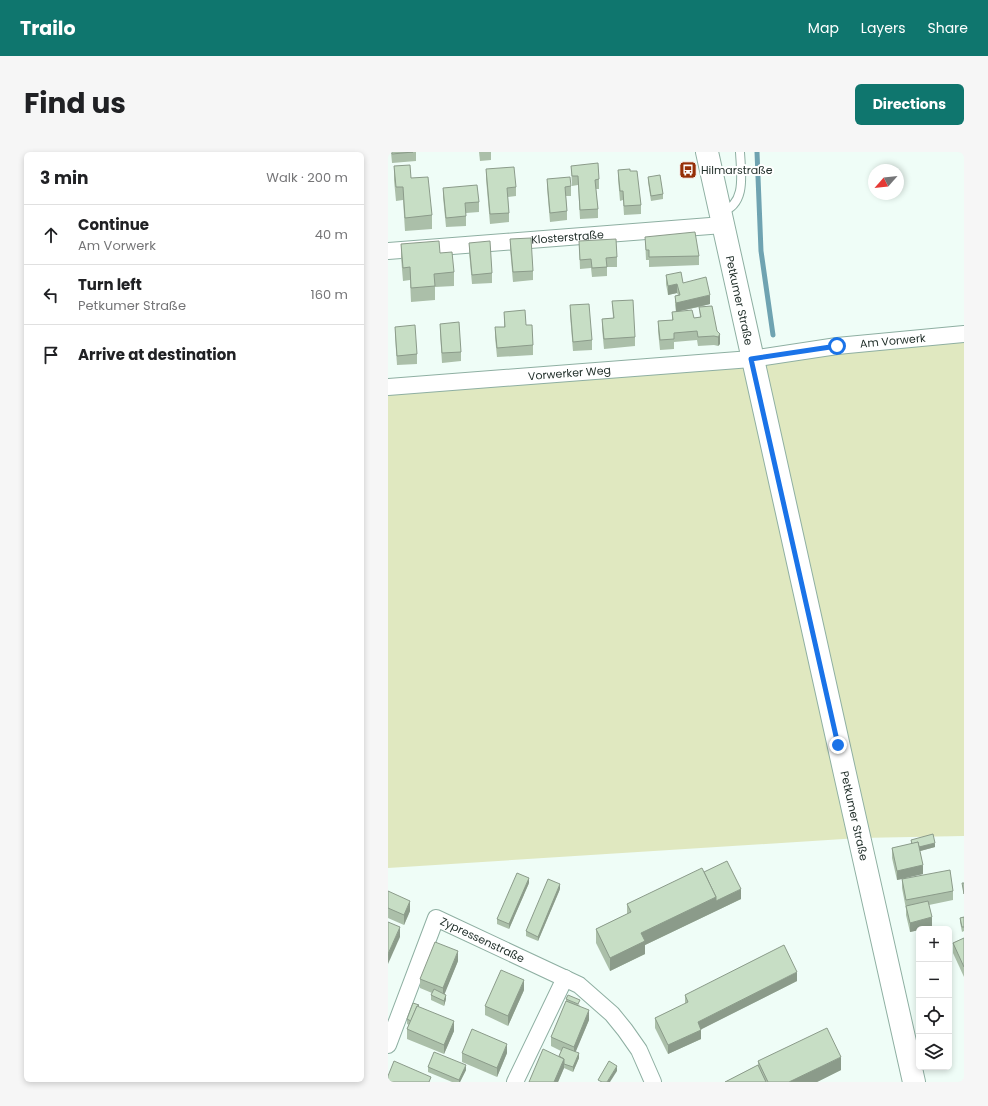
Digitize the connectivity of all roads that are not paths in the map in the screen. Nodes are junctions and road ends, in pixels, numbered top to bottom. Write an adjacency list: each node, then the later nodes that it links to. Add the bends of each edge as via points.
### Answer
1 (707, 152): 3 (main road, Petkumer Straße)
2 (740, 152): 3 (lane, via 741,182 736,204)
3 (722, 219): 4 (street, Klosterstraße); 6 (main road, Petkumer Straße)
4 (388, 251)
5 (964, 334): 6 (street, Am Vorwerk, via 837,346)
6 (751, 359): 7 (street, Vorwerker Weg); 12 (main road, Petkumer Straße)
7 (388, 388)
8 (565, 978): 9 (street, Zypressenstraße, via 436,918); 10 (street); 11 (street, Zypressenstraße, via 584,989 612,1014 639,1050)
9 (388, 1045)
10 (515, 1082)
11 (653, 1082)
12 (914, 1082)

